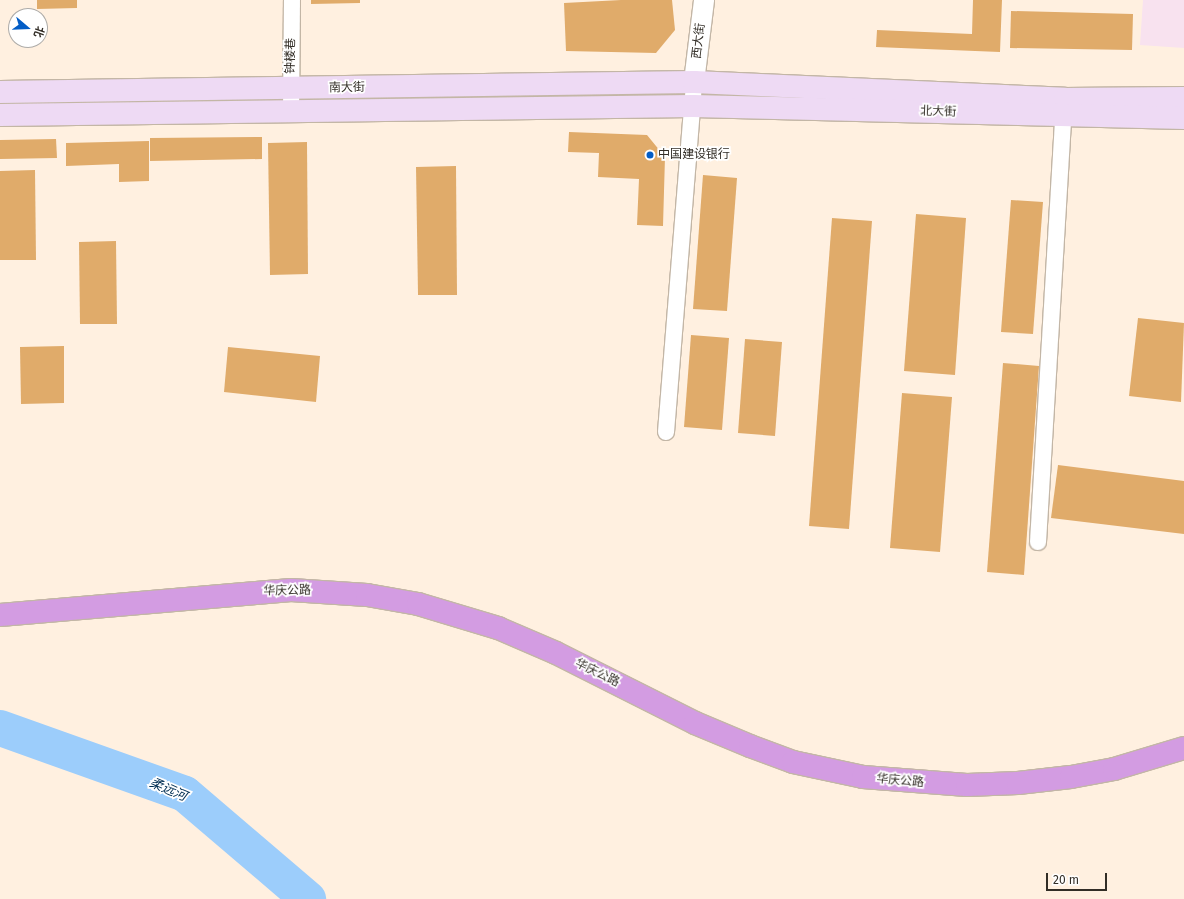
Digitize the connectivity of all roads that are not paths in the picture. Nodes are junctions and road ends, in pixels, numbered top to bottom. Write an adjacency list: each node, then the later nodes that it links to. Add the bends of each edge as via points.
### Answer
1 (292, 0): 4 (street, 钟楼巷)
2 (704, 0): 3 (street, 西大街)
3 (694, 82): 4 (main road, 南大街); 7 (street); 8 (main road, 北大街)
4 (291, 89): 5 (main road, 南大街); 9 (street, 钟楼巷)
5 (0, 92)
6 (1184, 98): 8 (main road, 北大街)
7 (693, 106): 8 (main road, 北大街); 9 (main road, 南大街); 12 (street)
8 (1064, 107): 11 (main road, 北大街); 13 (street)
9 (291, 112): 10 (main road, 南大街)
10 (0, 115)
11 (1184, 118)
12 (666, 432)
13 (1038, 542)
14 (0, 616): 16 (highway, 华庆公路, via 291,590 367,595 418,604 456,614 541,647 695,723 750,746 793,762 864,777 967,785 1018,783 1071,778 1114,769)
15 (0, 626): 17 (highway, 华庆公路, via 256,602 328,601 367,605 454,624 495,638 616,693 692,732 792,772 862,787 913,793 968,795 1072,787 1160,768)
16 (1184, 748)
17 (1184, 759)

